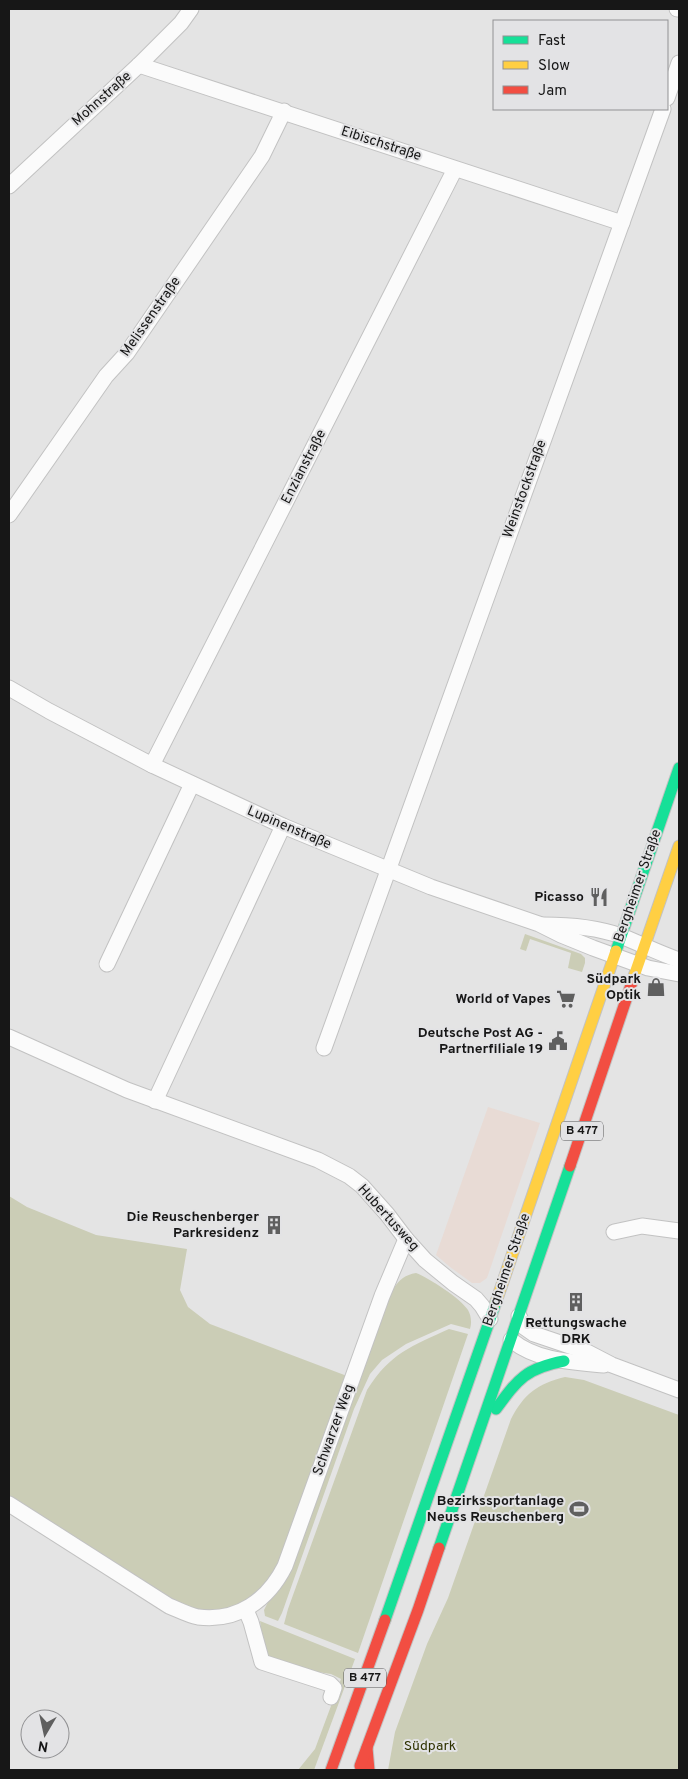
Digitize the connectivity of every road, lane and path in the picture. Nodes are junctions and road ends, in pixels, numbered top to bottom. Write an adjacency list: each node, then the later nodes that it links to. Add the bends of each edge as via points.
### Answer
1 (191, 9): 3 (street, Mohnstraße)
2 (679, 63): 4 (street)
3 (140, 65): 6 (street, Eibischstraße); 8 (street, Mohnstraße)
4 (668, 95)
5 (663, 110): 9 (street, Weinstockstraße)
6 (284, 112): 7 (street, Eibischstraße); 10 (street, Melissenstraße, via 262,156 127,353 106,376)
7 (456, 169): 9 (street, Eibischstraße); 12 (street, Enzianstraße)
8 (9, 186)
9 (622, 223): 17 (street, Weinstockstraße)
10 (9, 515)
11 (9, 688): 12 (street, Lupinenstraße)
12 (152, 765): 14 (street, Lupinenstraße)
13 (679, 768): 19 (main road, Bergheimer Straße / B 477)
14 (192, 784): 15 (street, Lupinenstraße); 23 (street)
15 (283, 826): 17 (street, Lupinenstraße); 28 (street)
16 (679, 846): 20 (main road, Bergheimer Straße / B 477)
17 (388, 869): 18 (street, Lupinenstraße); 27 (street)
18 (539, 924): 19 (street, Lupinenstraße, via 583,927); 21 (street, Lupinenstraße, via 560,936)
19 (620, 936): 20 (street, Lupinenstraße); 21 (main road, Bergheimer Straße / B 477)
20 (644, 946): 22 (street, Lupinenstraße); 24 (main road, Bergheimer Straße / B 477)
21 (614, 955): 24 (street, Lupinenstraße); 33 (main road, Bergheimer Straße / B 477)
22 (679, 960)
23 (107, 964)
24 (638, 964): 25 (street, Lupinenstraße); 32 (main road, Bergheimer Straße / B 477)
25 (679, 974)
26 (9, 1038): 28 (street, Hubertusweg)
27 (324, 1048)
28 (155, 1101): 31 (street, Hubertusweg, via 335,1168 362,1186)
29 (679, 1231): 30 (street, via 642,1226)
30 (614, 1232)
31 (406, 1239): 33 (street, Hubertusweg, via 431,1265 476,1299); 39 (street, Schwarzer Weg, via 388,1280 284,1566 272,1587)
32 (519, 1316): 33 (main road, Bergheimer Straße / B 477); 35 (street, via 524,1327 534,1334 587,1352)
33 (500, 1329): 34 (street, via 530,1353); 37 (main road, Bergheimer Straße / B 477); 42 (main road, Bergheimer Straße / B 477, via 398,1585)
34 (564, 1361): 35 (street); 37 (main road, via 533,1368 513,1384)
35 (612, 1365): 36 (street)
36 (679, 1390)
37 (480, 1430): 41 (main road, Bergheimer Straße / B 477)
38 (9, 1504): 39 (street, Schwarzer Weg, via 169,1606 198,1617)
39 (246, 1610): 40 (street, via 262,1662 330,1684 334,1688)
40 (331, 1697)
41 (367, 1748): 43 (main road, Bergheimer Straße / B 477); 44 (main road)
42 (331, 1770)
43 (358, 1770)
44 (368, 1770)

